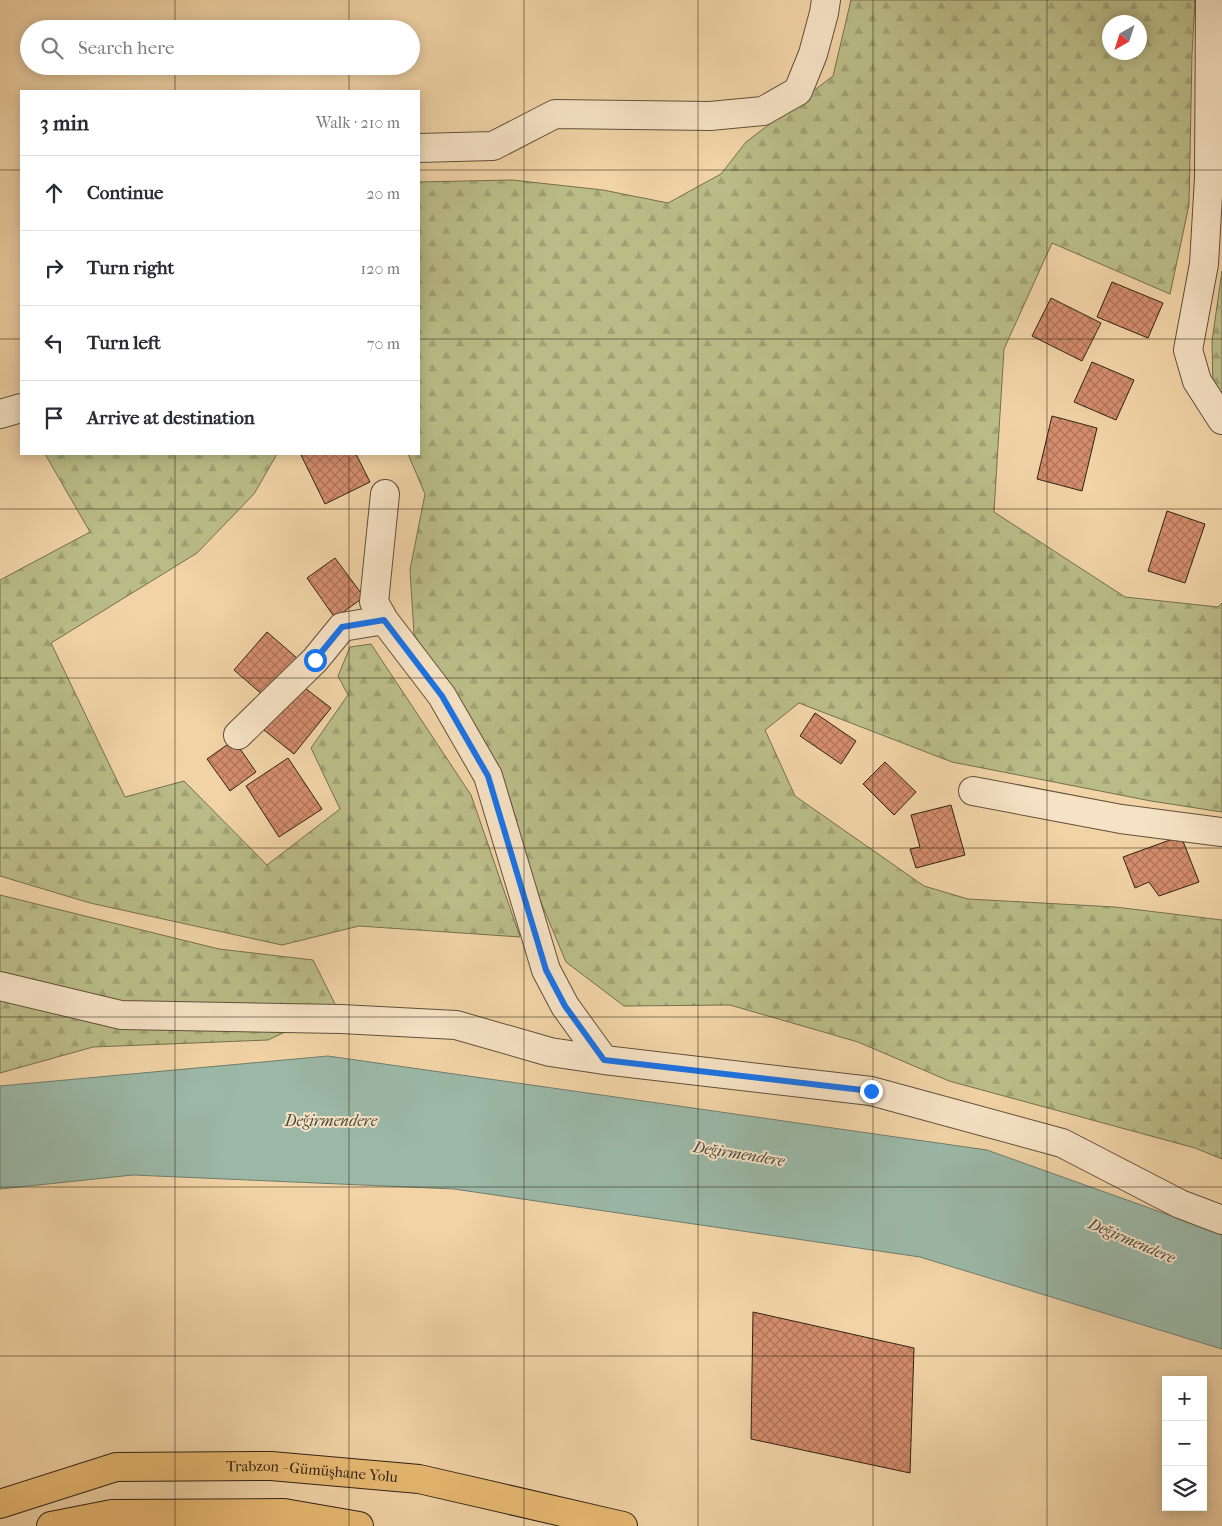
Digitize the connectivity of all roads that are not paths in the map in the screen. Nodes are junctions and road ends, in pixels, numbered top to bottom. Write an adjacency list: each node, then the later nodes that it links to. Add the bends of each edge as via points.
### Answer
1 (826, 0): 3 (street, via 813,54 798,91 763,111 710,116 555,114 493,146)
2 (1210, 0): 6 (street, via 1209,178 1204,264 1188,350 1198,381)
3 (420, 148)
4 (20, 408): 5 (street)
5 (0, 414)
6 (1222, 420)
7 (385, 494): 8 (street, via 374,602)
8 (384, 620): 9 (street, via 342,627 315,660); 13 (street, via 442,696 488,776 546,970 565,1006)
9 (238, 736)
10 (973, 791): 11 (street, via 1121,819)
11 (1222, 832)
12 (0, 986): 13 (street, via 121,1015 341,1019 456,1025 550,1052)
13 (604, 1060): 14 (street, via 871,1091 1062,1143 1180,1204)
14 (1222, 1220)
15 (0, 1504): 18 (highway, Trabzon - Gümüşhane Yolu, via 116,1467 271,1466 419,1479)
16 (51, 1526): 17 (highway, via 112,1514 284,1513)
17 (359, 1526)
18 (624, 1526)

